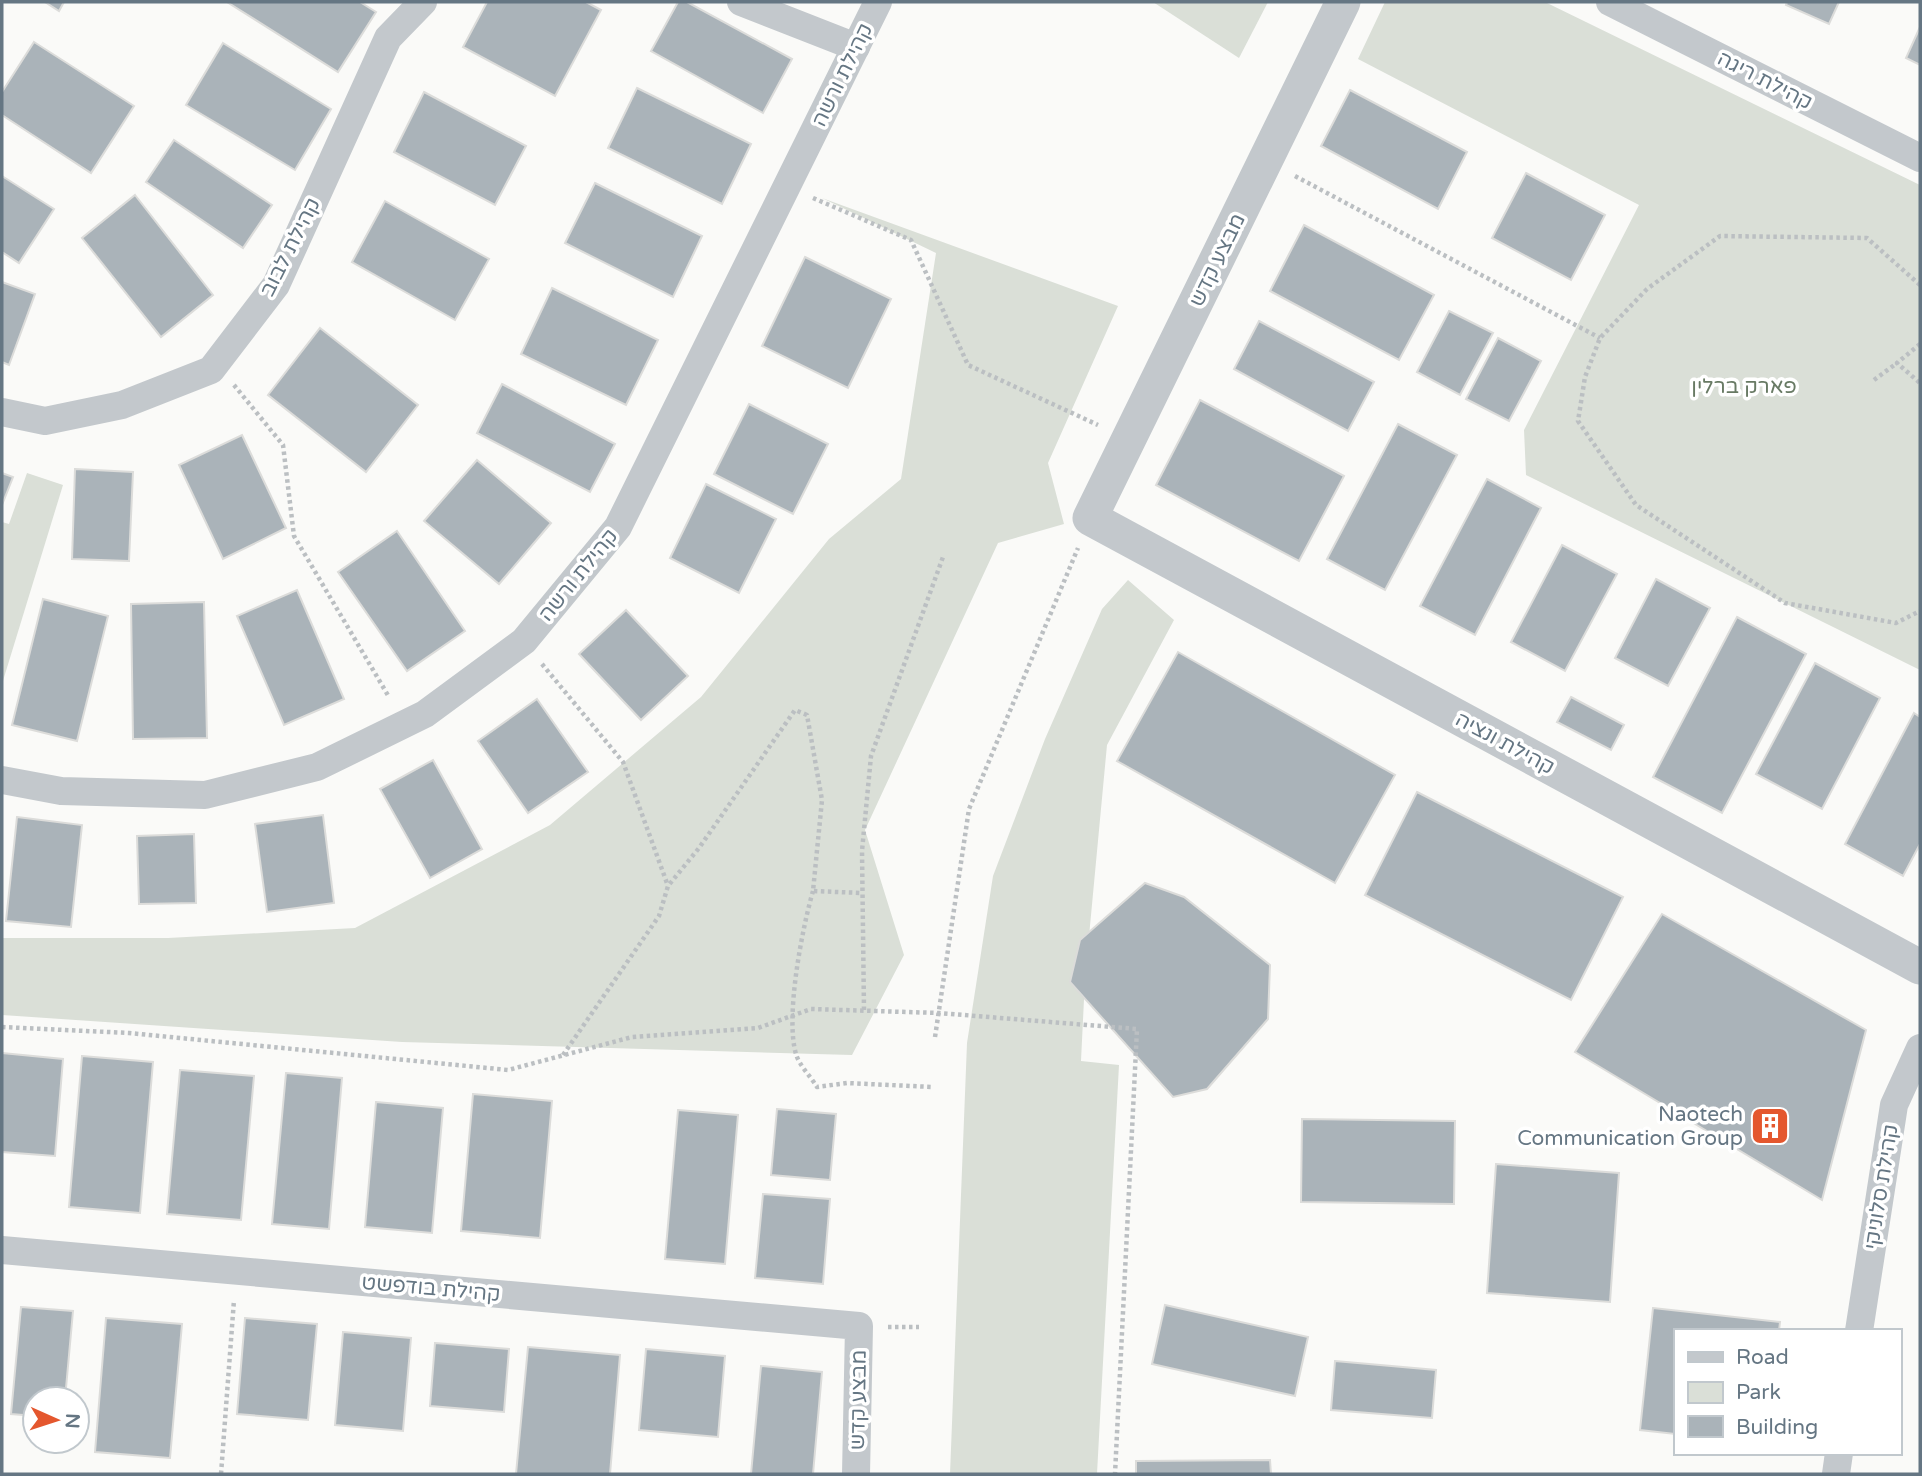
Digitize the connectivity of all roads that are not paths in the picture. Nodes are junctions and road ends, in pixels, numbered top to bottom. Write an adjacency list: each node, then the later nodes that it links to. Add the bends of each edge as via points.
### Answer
1 (423, 2): 8 (street, קהילת לבוב, via 388,38 276,285 211,370 122,405 45,421)
2 (741, 2): 6 (street)
3 (878, 2): 6 (street, קהילת ורשה)
4 (1343, 2): 9 (street, מבצע קדש)
5 (1610, 2): 7 (street, קהילת ריגה)
6 (856, 47): 10 (street, קהילת ורשה, via 618,527 524,641 425,714 317,767 205,795 61,791)
7 (1920, 158)
8 (2, 412)
9 (1090, 518): 11 (street, קהילת ונציה)
10 (2, 780)
11 (1920, 967)
12 (1920, 1048): 15 (street, קהילת סלוניקי, via 1894,1105)
13 (2, 1250): 14 (street, קהילת בודפשט)
14 (859, 1326): 17 (street, מבצע קדש)
15 (1859, 1329)
16 (1839, 1455): 18 (street)
17 (856, 1474)
18 (1836, 1474)

